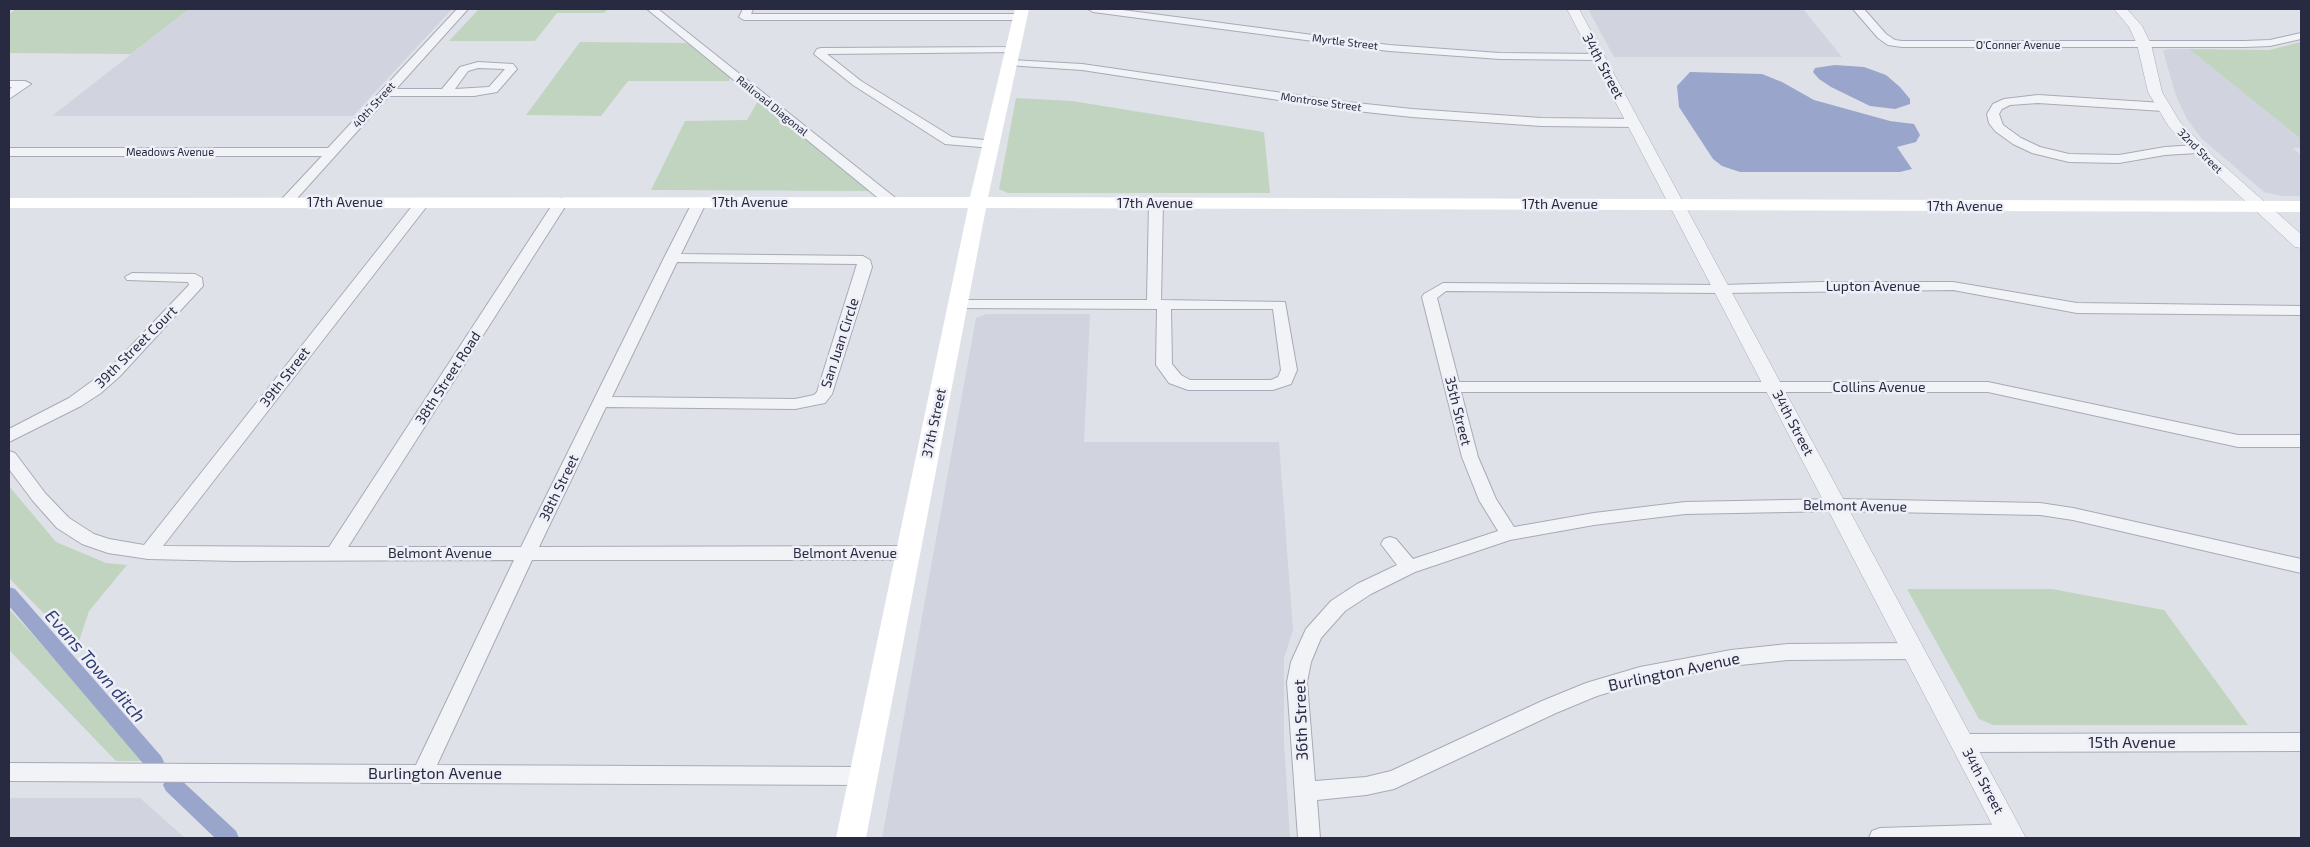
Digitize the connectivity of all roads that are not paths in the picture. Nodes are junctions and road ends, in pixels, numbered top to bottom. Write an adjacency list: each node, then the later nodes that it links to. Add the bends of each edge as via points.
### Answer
1 (463, 9): 15 (street, 40th Street)
2 (652, 9): 28 (street, Railroad Diagonal)
3 (1093, 9): 12 (street, Myrtle Street, via 1389,48 1500,56)
4 (1573, 9): 12 (street, 34th Street)
5 (1858, 9): 10 (street, O'Conner Avenue, via 1882,36 1892,42)
6 (2120, 9): 10 (street, 32nd Street, via 2135,26)
7 (746, 13): 8 (street)
8 (1022, 13): 11 (main road, 37th Street)
9 (2301, 36): 10 (street, O'Conner Avenue, via 2256,44)
10 (2144, 44): 17 (street, 32nd Street, via 2155,92)
11 (1013, 56): 18 (street, Montrose Street, via 1338,105 1412,113 1542,122); 19 (main road, 37th Street); 19 (street, Montrose Street, via 821,51 820,54 857,83 949,141)
12 (1598, 58): 18 (street, 34th Street)
13 (9, 84): 16 (street, via 25,84)
14 (446, 92): 14 (street, via 464,69 478,65 509,66 511,69 493,90); 15 (street)
15 (386, 93): 22 (street, 40th Street)
16 (9, 95)
17 (2163, 108): 20 (street, 32nd Street); 20 (street, via 2038,98 2004,103 1993,114 1999,128 2017,142 2069,158 2119,159)
18 (1633, 123): 31 (street, 34th Street)
19 (992, 144): 29 (main road, 37th Street)
20 (2197, 149): 32 (street, 32nd Street)
21 (9, 152): 22 (street, Meadows Avenue)
22 (332, 152): 23 (street, 40th Street)
23 (286, 202): 25 (main road, 17th Avenue); 26 (main road, 17th Avenue)
24 (561, 202): 26 (main road, 17th Avenue); 27 (main road, 17th Avenue); 52 (street, 38th Street Road)
25 (9, 203)
26 (422, 203): 51 (street, 39th Street)
27 (699, 203): 28 (main road, 17th Avenue); 35 (street, 38th Street)
28 (893, 203): 29 (main road, 17th Avenue)
29 (979, 203): 30 (main road, 17th Avenue); 39 (main road, 37th Street)
30 (1156, 203): 31 (main road, 17th Avenue); 40 (street)
31 (1677, 204): 32 (main road, 17th Avenue); 38 (street, 34th Street)
32 (2260, 207): 33 (main road, 17th Avenue); 34 (street, 32nd Street)
33 (2301, 207)
34 (2301, 243)
35 (671, 258): 44 (street, 38th Street); 44 (street, San Juan Circle, via 863,260 865,267 824,394 820,399 795,404)
36 (132, 278): 45 (street, 39th Street Court, via 195,278 196,286 95,389)
37 (1442, 287): 38 (street, Lupton Avenue); 42 (street, 35th Street, via 1429,297)
38 (1722, 289): 41 (street, Lupton Avenue, via 1952,286 2077,308); 43 (street, 34th Street)
39 (960, 304): 40 (street); 54 (main road, 37th Street)
40 (1159, 305): 40 (street, via 1280,305 1289,370 1285,380 1273,384 1188,386 1174,379 1164,364)
41 (2301, 311)
42 (1451, 387): 43 (street, Collins Avenue); 49 (street, 35th Street, via 1476,474)
43 (1774, 387): 46 (street, Collins Avenue, via 1988,387 2238,441); 48 (street, 34th Street)
44 (601, 402): 53 (street, 38th Street)
45 (9, 436)
46 (2301, 441)
47 (9, 457): 51 (street, Belmont Avenue, via 63,523 88,539 108,546)
48 (1837, 505): 49 (street, Belmont Avenue, via 1648,511); 55 (street, Belmont Avenue, via 2040,509); 57 (street, 34th Street)
49 (1509, 534): 56 (street, Belmont Avenue)
50 (1390, 544): 56 (street)
51 (148, 552): 52 (street, Belmont Avenue)
52 (335, 553): 53 (street, Belmont Avenue)
53 (527, 553): 54 (street, Belmont Avenue); 61 (street, 38th Street)
54 (908, 553): 62 (main road, 37th Street)
55 (2301, 566)
56 (1409, 568): 63 (street, 36th Street, via 1364,589 1338,606 1322,622 1305,649 1297,682)
57 (1914, 651): 59 (street, 34th Street); 63 (street, Burlington Avenue, via 1788,652 1731,658 1640,675 1549,707 1394,780 1366,786)
58 (2301, 742): 59 (street, 15th Avenue)
59 (1963, 743): 64 (street, 34th Street)
60 (9, 772): 61 (street, Burlington Avenue)
61 (422, 774): 62 (street, Burlington Avenue)
62 (862, 776): 65 (main road, 37th Street)
63 (1305, 791): 66 (street, 36th Street)
64 (2012, 836): 67 (street)
65 (850, 838)
66 (1309, 838)
67 (1880, 838)

